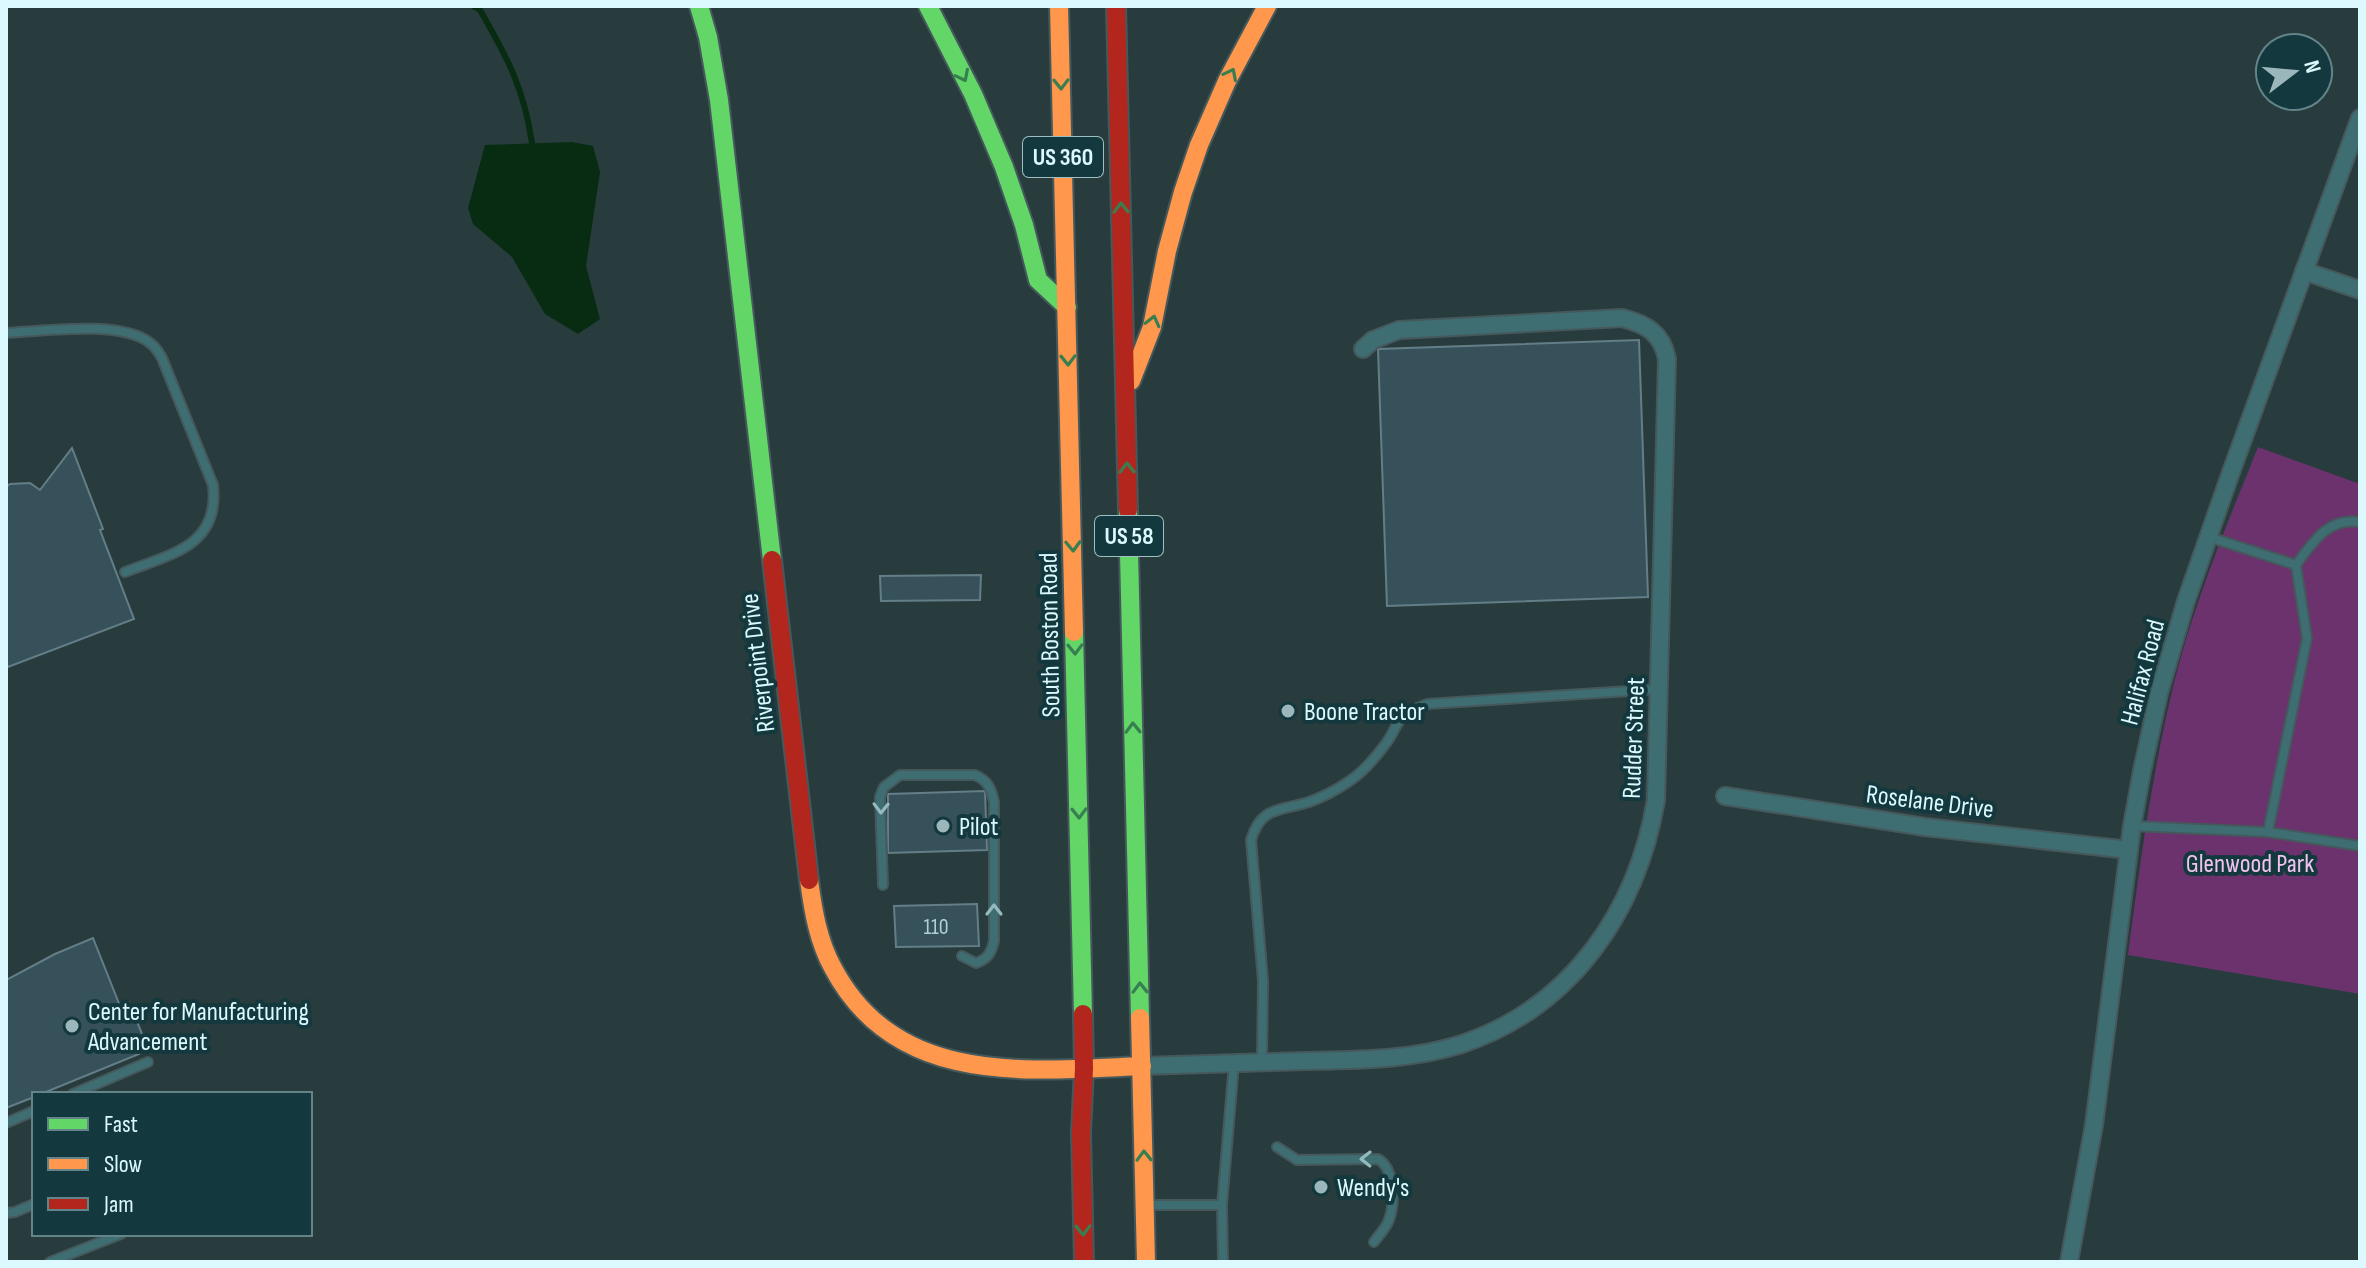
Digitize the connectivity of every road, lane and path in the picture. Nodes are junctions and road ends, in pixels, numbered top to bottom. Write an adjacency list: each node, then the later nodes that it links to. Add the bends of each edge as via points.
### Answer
1 (699, 6): 29 (main road, Riverpoint Drive, via 719,100 804,845 824,946 849,995 906,1045 936,1059 972,1066)
2 (928, 6): 9 (main road, one-way to 9, via 1004,167 1038,280)
3 (1059, 6): 9 (main road, South Boston Road / US 360, one-way to 9)
4 (1116, 6): 12 (main road, US 58, one-way to 4)
5 (1267, 6): 12 (main road, one-way to 5, via 1152,327 1167,251 1199,145)
6 (2360, 118): 7 (street, Halifax Road)
7 (2304, 271): 8 (street); 14 (street, Halifax Road)
8 (2360, 290)
9 (1067, 307): 29 (main road, South Boston Road / US 58, one-way to 29)
10 (6, 333): 16 (lane, via 128,332 151,343 162,358 215,500 205,529 187,548)
11 (1363, 349): 17 (street, Rudder Street, via 1399,330 1622,318 1658,336 1667,359)
12 (1125, 394): 28 (main road, US 58, one-way to 12)
13 (2360, 522): 15 (lane, via 2347,520 2319,533)
14 (2209, 537): 15 (lane); 19 (street, Halifax Road, via 2159,693)
15 (2296, 565): 20 (lane, via 2307,638)
16 (125, 572)
17 (1660, 689): 27 (street, Rudder Street, via 1656,800 1642,863 1612,924 1564,982 1529,1010 1463,1043 1375,1060); 27 (lane, via 1427,704 1400,720 1353,780 1307,803 1264,815 1251,840 1263,981)
18 (1725, 796): 22 (street, Roselane Drive, via 1925,827)
19 (2132, 826): 20 (lane); 22 (street, Halifax Road)
20 (2268, 832): 21 (lane)
21 (2360, 846)
22 (2129, 850): 44 (street, Halifax Road, via 2094,1125)
23 (883, 885): 24 (lane, one-way to 23, via 976,963 985,960 994,941 994,802 985,780 975,775 900,775 884,787)
24 (962, 956)
25 (148, 1062): 30 (lane)
26 (1234, 1063): 27 (street, Rudder Street); 28 (street, Rudder Street); 36 (lane)
27 (1262, 1063)
28 (1142, 1066): 29 (main road, Riverpoint Drive); 35 (main road, US 58, one-way to 28)
29 (1084, 1068): 41 (main road, South Boston Road / US 58, one-way to 41)
30 (78, 1092)
31 (32, 1112): 32 (lane)
32 (6, 1123)
33 (1277, 1147): 39 (lane, one-way to 33, via 1392,1209 1390,1174 1382,1161 1297,1160)
34 (32, 1205): 37 (lane)
35 (1145, 1205): 36 (lane); 42 (main road, US 58)
36 (1222, 1205): 43 (lane)
37 (6, 1213)
38 (116, 1236): 40 (lane)
39 (1374, 1242)
40 (50, 1262)
41 (1084, 1262)
42 (1146, 1262)
43 (1223, 1262)
44 (2069, 1262)

